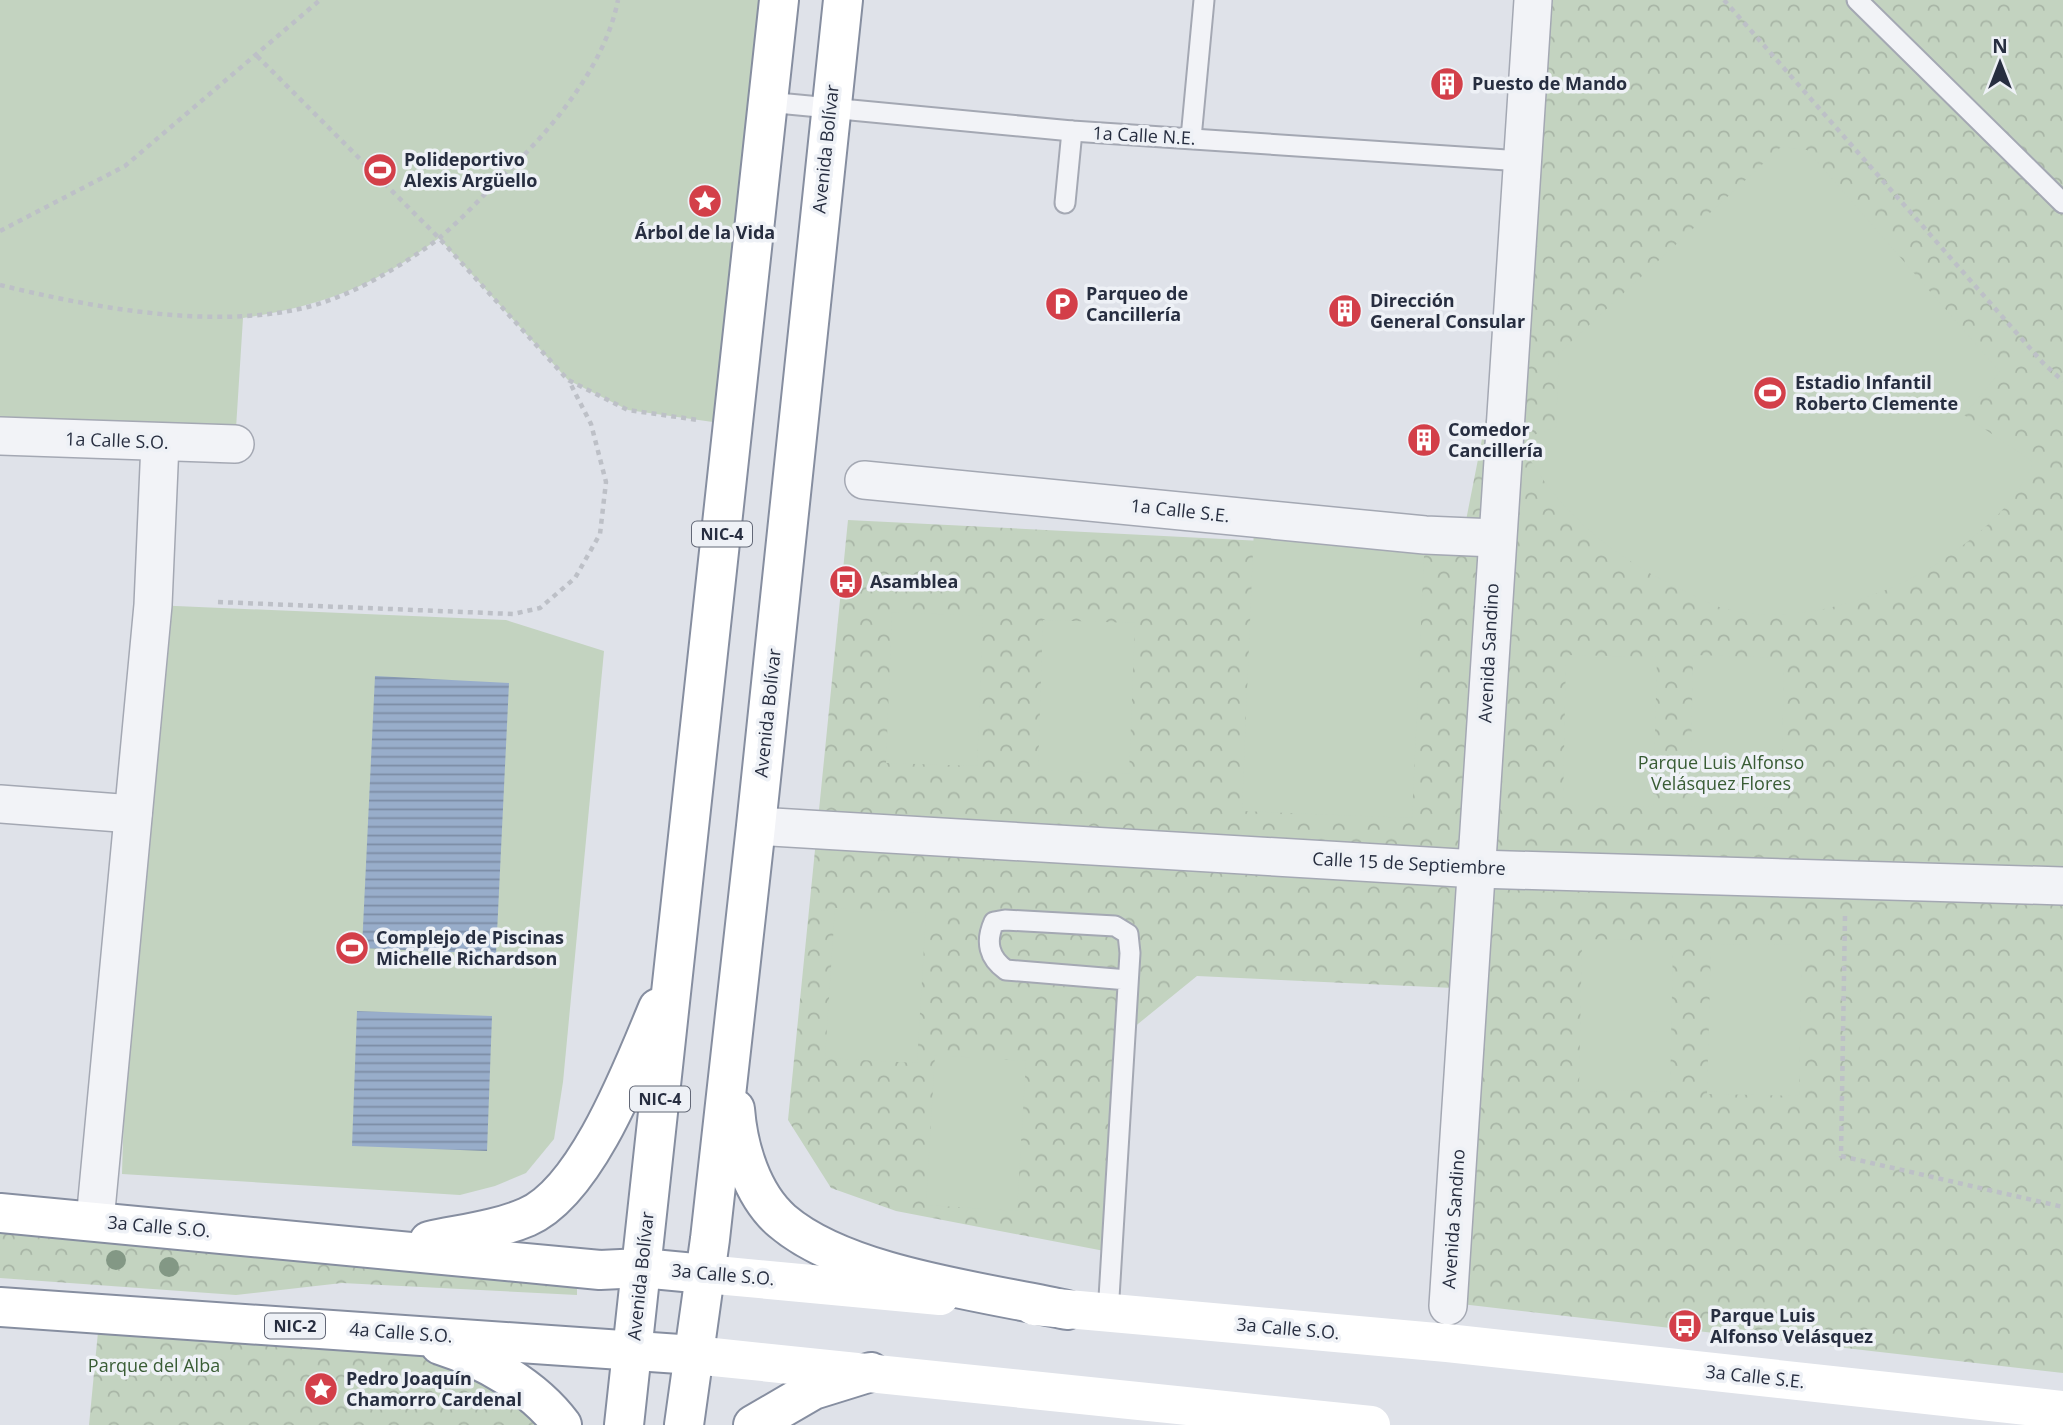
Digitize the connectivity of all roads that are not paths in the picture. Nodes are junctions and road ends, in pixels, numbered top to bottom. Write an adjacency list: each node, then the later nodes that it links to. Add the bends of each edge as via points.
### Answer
1 (779, 0): 6 (main road, Avenida Bolívar / NIC-4)
2 (843, 0): 7 (main road, Avenida Bolívar)
3 (1204, 0): 9 (lane)
4 (1533, 0): 10 (street, Avenida Sandino)
5 (1857, 0): 12 (lane)
6 (768, 102): 7 (lane, 1a Calle N.E.); 23 (main road, Avenida Bolívar / NIC-4)
7 (830, 110): 8 (lane, 1a Calle N.E.); 20 (main road, Avenida Bolívar)
8 (1072, 131): 9 (lane, 1a Calle N.E.); 11 (lane)
9 (1191, 138): 10 (lane, 1a Calle N.E.)
10 (1522, 161): 17 (street, Avenida Sandino)
11 (1065, 203)
12 (2063, 203)
13 (0, 436): 14 (street, 1a Calle S.O.)
14 (160, 443): 15 (street, 1a Calle S.O.); 19 (street, via 153,606)
15 (235, 444)
16 (864, 481): 17 (street, 1a Calle S.E.)
17 (1495, 538): 21 (street, Avenida Sandino)
18 (0, 804): 19 (street)
19 (133, 814): 27 (street)
20 (756, 826): 21 (street, Calle 15 de Septiembre); 25 (main road, Avenida Bolívar)
21 (1477, 869): 22 (street, Calle 15 de Septiembre); 34 (street, Avenida Sandino)
22 (2063, 886)
23 (674, 967): 28 (main road, via 601,1132 578,1170 547,1205 503,1225); 29 (main road, Avenida Bolívar / NIC-4)
24 (1128, 980): 24 (lane, via 1128,934 1122,929 1005,920 993,922 989,931 989,951 1006,970); 33 (lane)
25 (730, 1048): 30 (main road, Avenida Bolívar); 32 (main road, via 735,1116 746,1163 763,1198 782,1220 813,1242 870,1264)
26 (0, 1213): 27 (main road, 3a Calle S.O.)
27 (95, 1222): 28 (main road, 3a Calle S.O.)
28 (393, 1248): 29 (main road, 3a Calle S.O., via 600,1270)
29 (642, 1268): 30 (main road, 3a Calle S.O.); 36 (main road, Avenida Bolívar / NIC-4)
30 (705, 1275): 32 (main road, 3a Calle S.O.); 37 (main road, Avenida Bolívar)
31 (0, 1307): 35 (main road, 4a Calle S.O. / NIC-2)
32 (1067, 1310): 33 (main road, 3a Calle S.O.)
33 (1108, 1314): 34 (main road, 3a Calle S.O.)
34 (1447, 1324): 39 (main road, 3a Calle S.E.)
35 (405, 1333): 36 (main road, 4a Calle S.O. / NIC-2); 40 (main road, via 486,1364 535,1397)
36 (633, 1349): 37 (main road, NIC-2); 41 (main road, Avenida Bolívar / NIC-4)
37 (694, 1355): 38 (main road); 42 (main road, Avenida Bolívar)
38 (871, 1372): 43 (main road, via 813,1390); 44 (main road)
39 (2063, 1410)
40 (562, 1425)
41 (624, 1425)
42 (684, 1425)
43 (753, 1425)
44 (1371, 1425)

